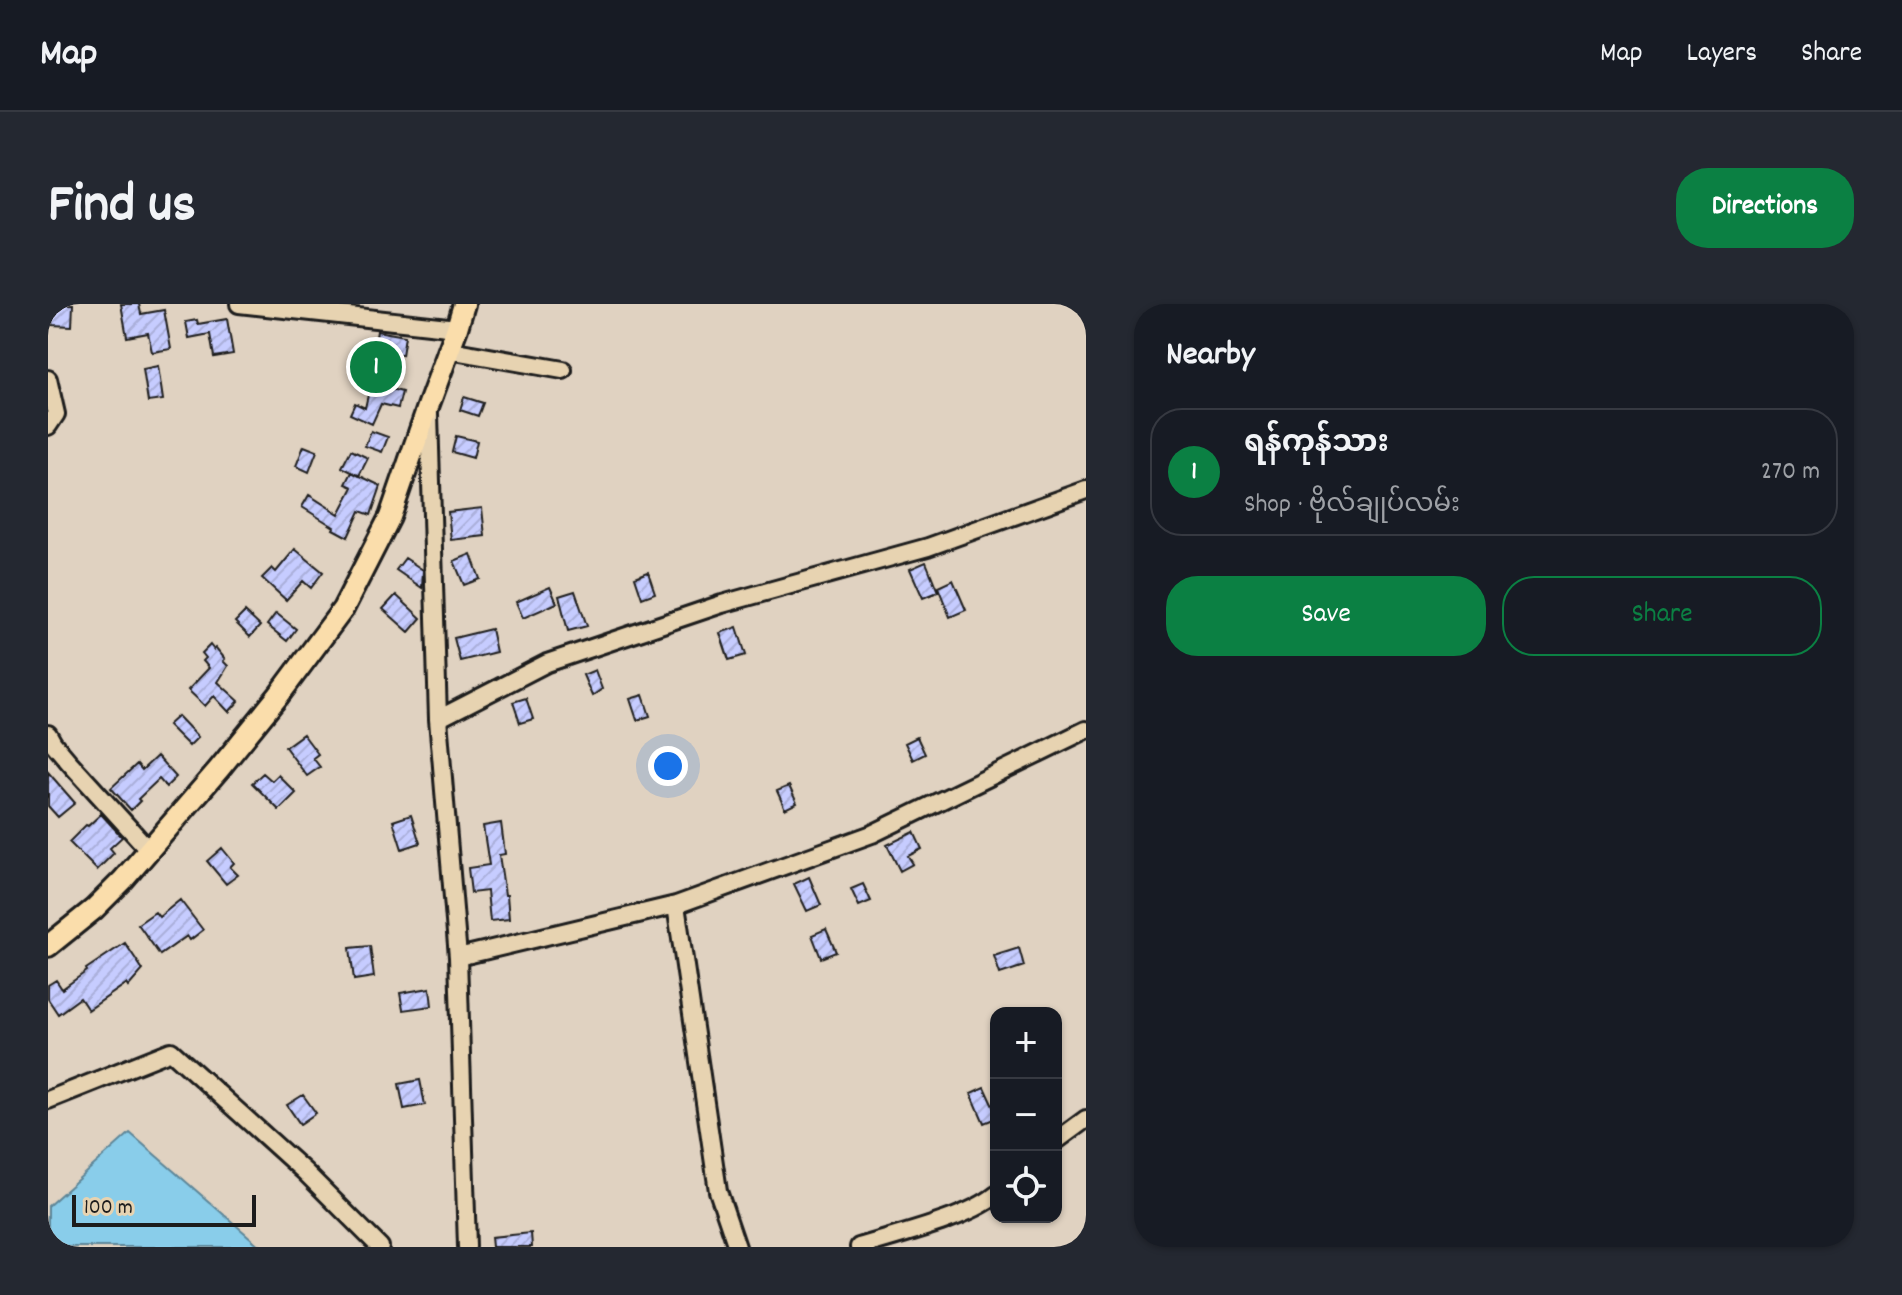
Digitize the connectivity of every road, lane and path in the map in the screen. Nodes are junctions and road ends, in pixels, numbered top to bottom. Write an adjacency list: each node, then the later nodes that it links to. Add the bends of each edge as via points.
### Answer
1 (239, 304): 3 (street)
2 (464, 304): 3 (main road)
3 (457, 328): 4 (main road)
4 (449, 350): 5 (street); 7 (main road)
5 (563, 370)
6 (48, 379): 8 (street, via 56,414)
7 (429, 404): 10 (street); 13 (main road, via 390,517 343,609 279,695)
8 (48, 426)
9 (1086, 490): 10 (street, via 928,547 722,604 547,663)
10 (438, 719): 16 (street)
11 (1086, 730): 14 (street, via 872,834)
12 (48, 734): 13 (street)
13 (149, 850): 15 (main road, via 114,891)
14 (676, 905): 16 (street); 23 (street, via 718,1191)
15 (48, 946)
16 (458, 957): 22 (street)
17 (48, 1100): 21 (street, via 171,1051)
18 (1086, 1119): 19 (street)
19 (1062, 1137)
20 (990, 1199): 24 (street, via 951,1218)
21 (380, 1247)
22 (467, 1247)
23 (737, 1247)
24 (859, 1247)

